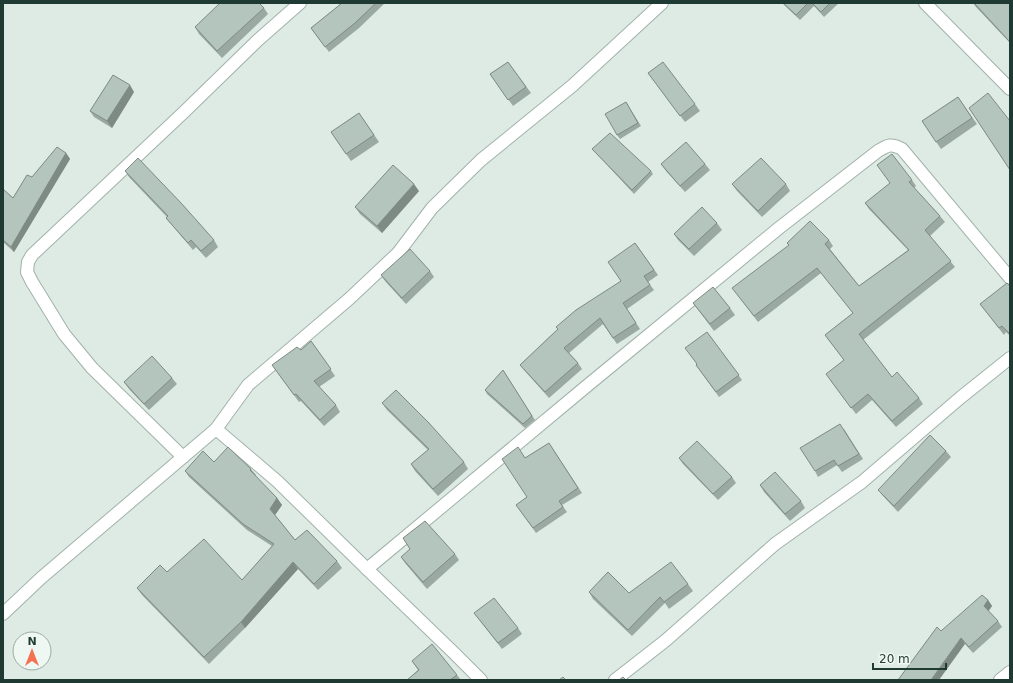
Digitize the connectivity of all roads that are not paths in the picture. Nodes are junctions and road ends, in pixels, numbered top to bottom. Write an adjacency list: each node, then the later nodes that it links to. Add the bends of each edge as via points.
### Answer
1 (300, 3): 8 (street, via 32,255 28,262 27,272 64,334 92,368)
2 (662, 3): 7 (street, via 572,86 482,160 432,208 398,253 350,299 248,385)
3 (926, 3): 4 (street)
4 (1010, 88)
5 (1010, 278): 9 (street, via 902,148 887,145 779,228)
6 (1010, 358): 13 (street, via 862,482 775,544 665,641)
7 (216, 428): 8 (street); 9 (street, via 277,481)
8 (183, 457): 10 (street, via 41,578)
9 (366, 569): 12 (street)
10 (3, 614)
11 (1010, 672): 14 (street)
12 (481, 680)
13 (615, 680)
14 (1000, 680)

